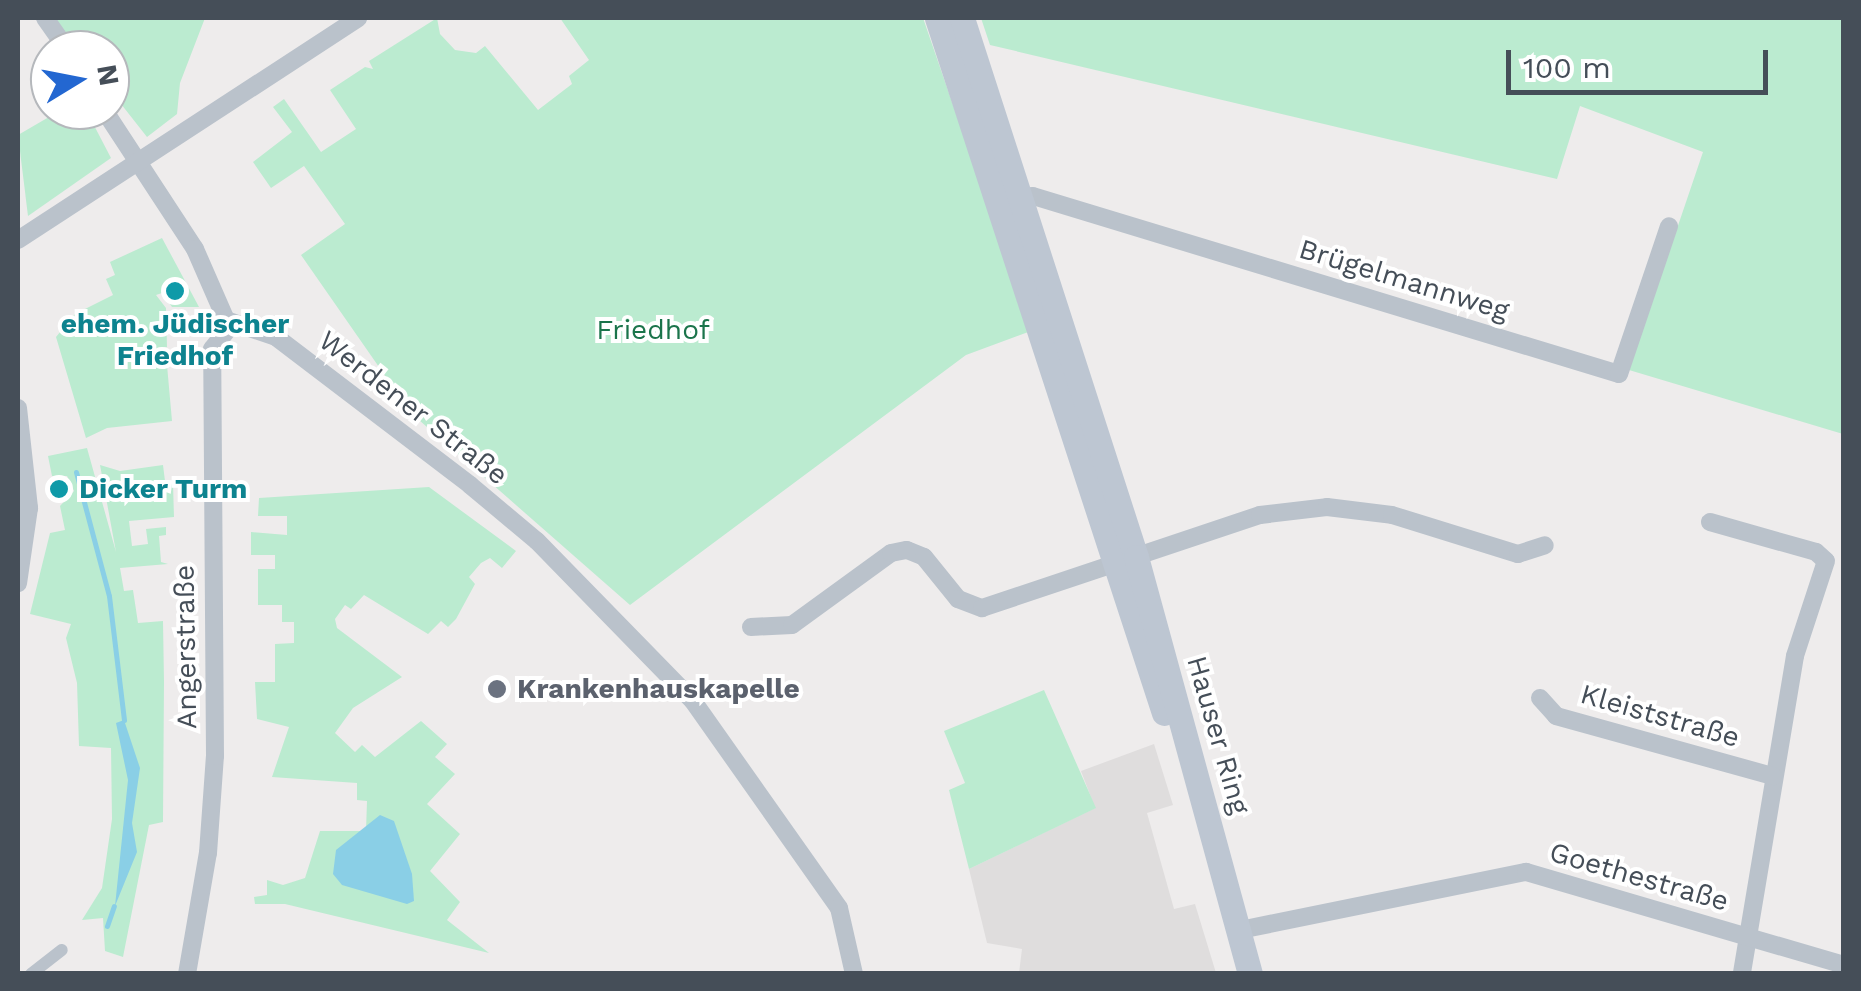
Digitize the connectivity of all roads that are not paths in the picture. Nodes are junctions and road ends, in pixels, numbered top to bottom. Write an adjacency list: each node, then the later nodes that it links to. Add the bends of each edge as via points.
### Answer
1 (358, 18): 5 (street)
2 (937, 18): 6 (main road, Hauser Ring)
3 (962, 18): 6 (main road, Hauser Ring)
4 (117, 130): 5 (street)
5 (139, 164): 8 (street); 9 (street, via 195,249 216,306)
6 (1009, 198): 7 (street, Brügelmannweg, via 1619,374); 13 (main road, Hauser Ring)
7 (1669, 226)
8 (18, 240)
9 (232, 324): 19 (street, Werdener Straße, via 276,337 524,530 624,626); 25 (street, Angerstraße, via 212,349 216,728 210,833)
10 (18, 408): 14 (street, via 29,508)
11 (1710, 522): 17 (street, Kleiststraße, via 1816,552 1826,561 1795,656)
12 (1545, 545): 13 (street, via 1518,554 1392,514 1327,507 1260,515)
13 (1126, 561): 15 (street, via 982,608 958,599 924,557 906,550 892,553 792,625); 20 (main road, Hauser Ring)
14 (18, 583)
15 (751, 627)
16 (1540, 698): 17 (street, Kleiststraße, via 1556,716)
17 (1772, 776): 21 (street, Kleiststraße)
18 (755, 806): 19 (street)
19 (778, 815): 26 (street, Werdener Straße, via 844,916)
20 (1240, 930): 21 (street, Goethestraße, via 1526,872); 27 (main road, Hauser Ring)
21 (1745, 937): 23 (street, Goethestraße); 28 (street, Kleiststraße)
22 (62, 950): 24 (street)
23 (1844, 964)
24 (31, 974)
25 (188, 974)
26 (854, 974)
27 (1250, 974)
28 (1742, 974)

